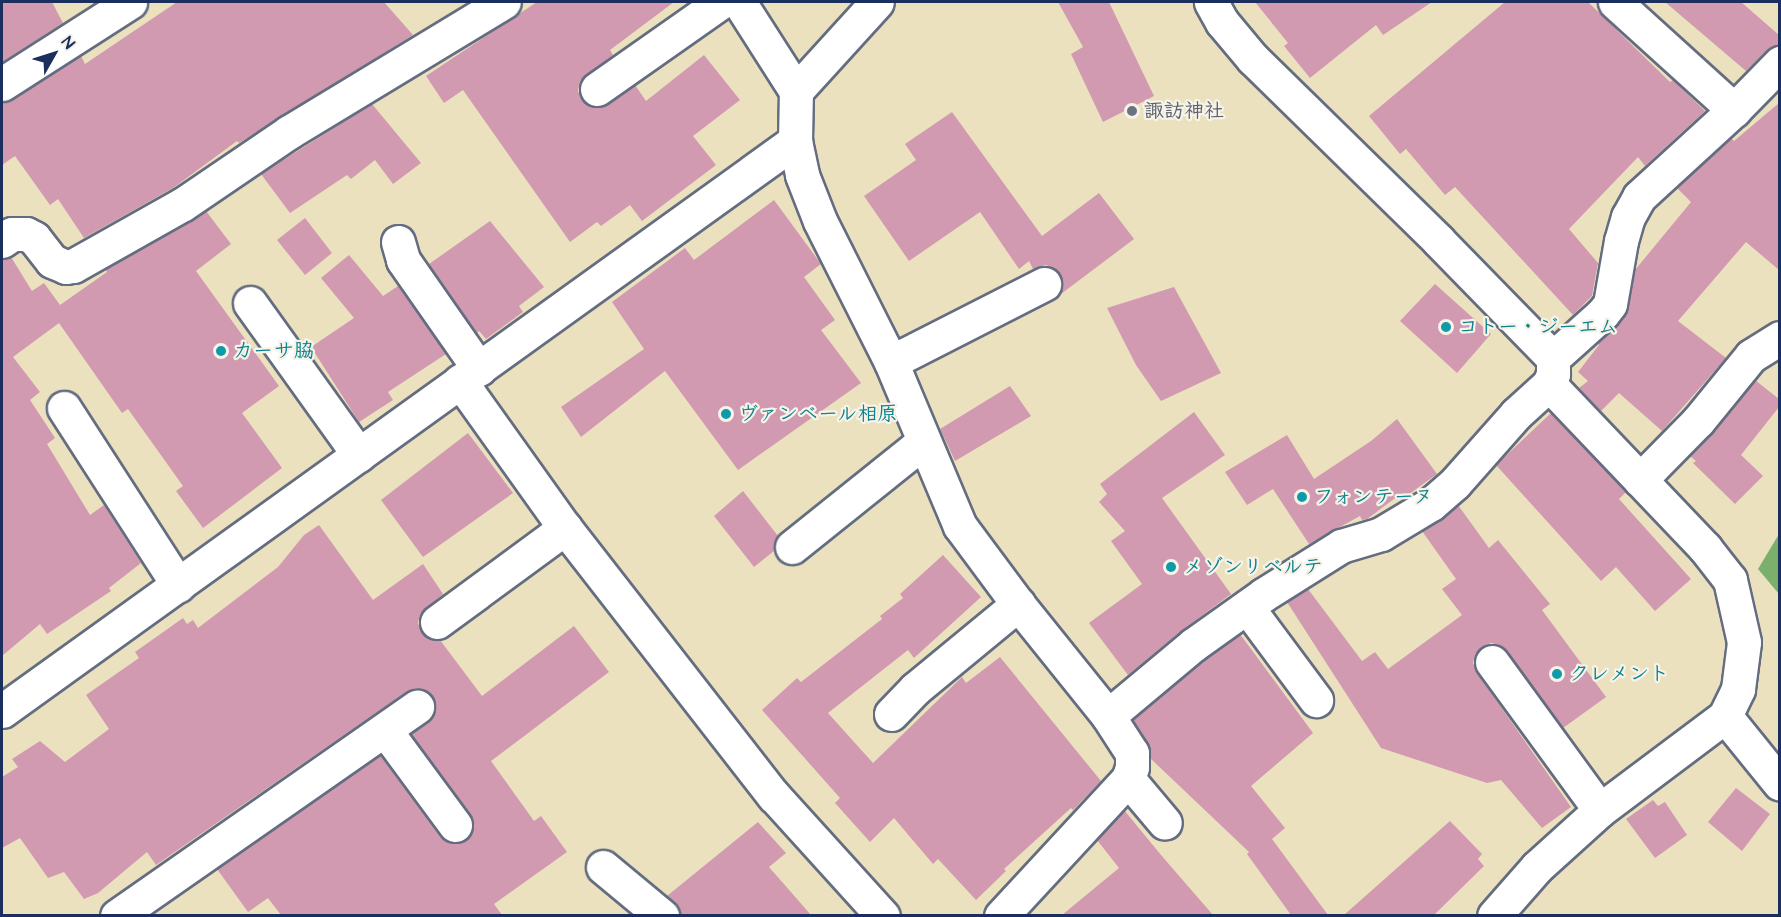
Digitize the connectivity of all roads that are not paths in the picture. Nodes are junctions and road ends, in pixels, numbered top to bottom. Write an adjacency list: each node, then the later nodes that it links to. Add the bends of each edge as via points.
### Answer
1 (130, 2): 9 (street)
2 (504, 2): 14 (street, via 289,132 183,204 73,266 52,261 26,234 12,234)
3 (720, 2): 10 (street)
4 (739, 2): 11 (street)
5 (877, 2): 11 (street)
6 (1211, 2): 20 (street, via 1222,22 1253,59 1438,240)
7 (1627, 5): 12 (street)
8 (1779, 63): 12 (street)
9 (2, 84)
10 (597, 89)
11 (796, 92): 13 (street)
12 (1734, 110): 20 (street, via 1639,197 1621,241 1610,304)
13 (795, 141): 19 (street, via 802,175 820,221); 21 (street)
14 (2, 241)
15 (398, 242): 21 (street, via 404,260)
16 (1044, 284): 19 (street)
17 (250, 303): 24 (street)
18 (1779, 338): 25 (street, via 1751,356 1698,421)
19 (891, 362): 23 (street)
20 (1551, 371): 25 (street); 30 (street, via 1455,483 1418,514 1381,534 1341,546)
21 (470, 375): 24 (street); 26 (street)
22 (64, 408): 28 (street)
23 (923, 442): 27 (street); 29 (street, via 960,526)
24 (359, 455): 28 (street)
25 (1640, 480): 38 (street, via 1730,580 1744,642 1738,689)
26 (566, 528): 31 (street); 48 (street, via 774,796)
27 (792, 547)
28 (178, 585): 35 (street)
29 (1018, 604): 36 (street, via 915,688); 37 (street)
30 (1247, 607): 33 (street); 37 (street, via 1193,645)
31 (437, 622)
32 (1492, 662): 42 (street)
33 (1316, 700)
34 (417, 707): 39 (street)
35 (2, 711)
36 (891, 714)
37 (1108, 716): 40 (street, via 1131,753)
38 (1725, 716): 41 (street); 42 (street)
39 (385, 730): 44 (street); 46 (street)
40 (1128, 779): 43 (street); 49 (street)
41 (1779, 784)
42 (1600, 810): 50 (street, via 1537,867)
43 (1165, 823)
44 (455, 825)
45 (603, 867): 47 (street)
46 (117, 915)
47 (662, 915)
48 (883, 915)
49 (1001, 915)
50 (1494, 915)

